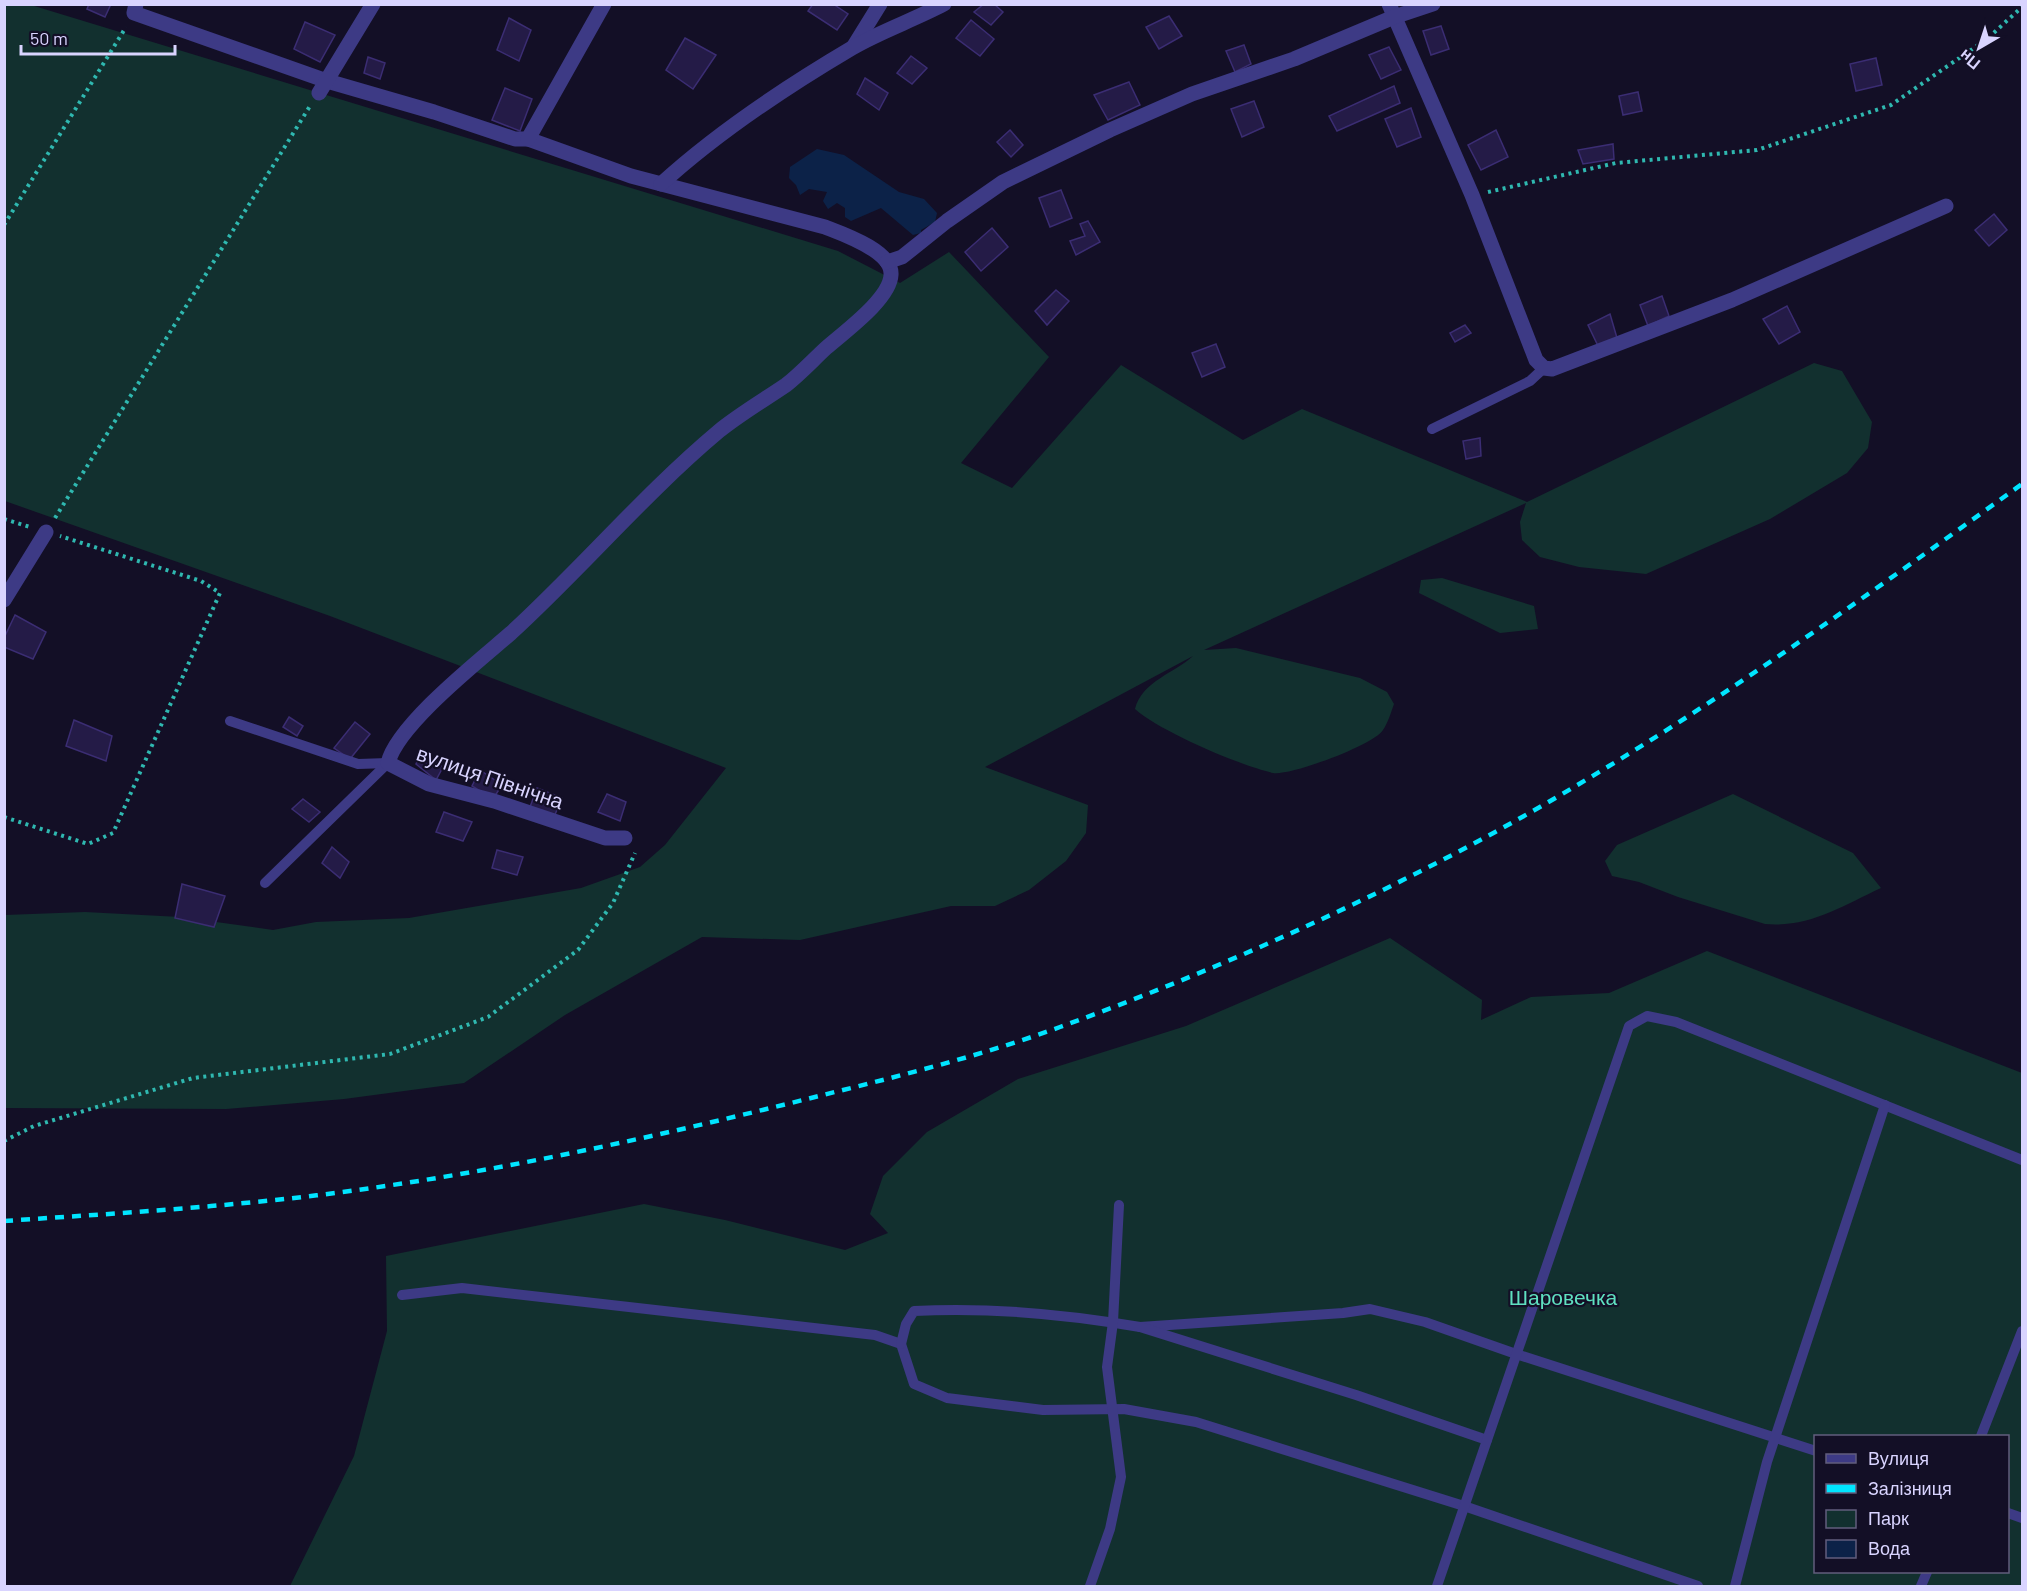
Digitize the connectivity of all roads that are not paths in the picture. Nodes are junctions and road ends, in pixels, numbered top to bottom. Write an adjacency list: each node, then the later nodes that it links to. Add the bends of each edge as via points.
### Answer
1 (373, 4): 9 (street)
2 (604, 4): 10 (street)
3 (880, 4): 8 (street)
4 (944, 4): 8 (street)
5 (1433, 4): 7 (street)
6 (135, 9): 9 (street)
7 (1392, 11): 13 (street, via 1294,59 1192,94 1040,163 1003,182 902,257); 14 (street, via 1472,195 1536,360)
8 (854, 46): 11 (street, via 787,89)
9 (323, 87): 10 (street, via 434,112 515,139)
10 (528, 139): 11 (street)
11 (661, 184): 13 (street, via 825,227 861,242)
12 (1946, 206): 14 (street, via 1732,300 1552,369)
13 (887, 262): 19 (street, вулиця Північна, via 892,273 889,286 875,304 789,383 720,430 413,725 390,753)
14 (1544, 368): 15 (lane, via 1530,381)
15 (1432, 429)
16 (46, 532): 17 (street)
17 (4, 600)
18 (230, 721): 19 (lane, via 358,764)
19 (388, 763): 20 (street, вулиця Північна, via 429,784 605,838); 21 (lane)
20 (625, 838)
21 (265, 883)
22 (1885, 1105): 23 (lane); 30 (lane, via 1676,1022 1647,1016 1629,1026); 33 (lane)
23 (2022, 1160)
24 (1119, 1205): 26 (lane)
25 (402, 1295): 29 (lane, via 462,1287 875,1335)
26 (1113, 1322): 27 (lane); 29 (lane, via 967,1308 915,1311 906,1324); 31 (lane, via 1107,1367)
27 (1140, 1327): 30 (lane, via 1370,1309 1425,1322); 34 (lane)
28 (2022, 1331): 32 (lane)
29 (901, 1344): 31 (lane, via 914,1384 947,1398 1044,1410)
30 (1516, 1354): 33 (lane); 34 (lane)
31 (1111, 1410): 36 (lane, via 1196,1422); 38 (lane, via 1121,1477 1110,1529)
32 (1982, 1435)
33 (1775, 1438): 35 (lane); 41 (lane)
34 (1487, 1440): 36 (lane)
35 (1814, 1451)
36 (1464, 1506): 39 (lane); 40 (lane)
37 (1927, 1573): 42 (lane)
38 (1090, 1587)
39 (1437, 1587)
40 (1698, 1587)
41 (1735, 1587)
42 (1921, 1587)

